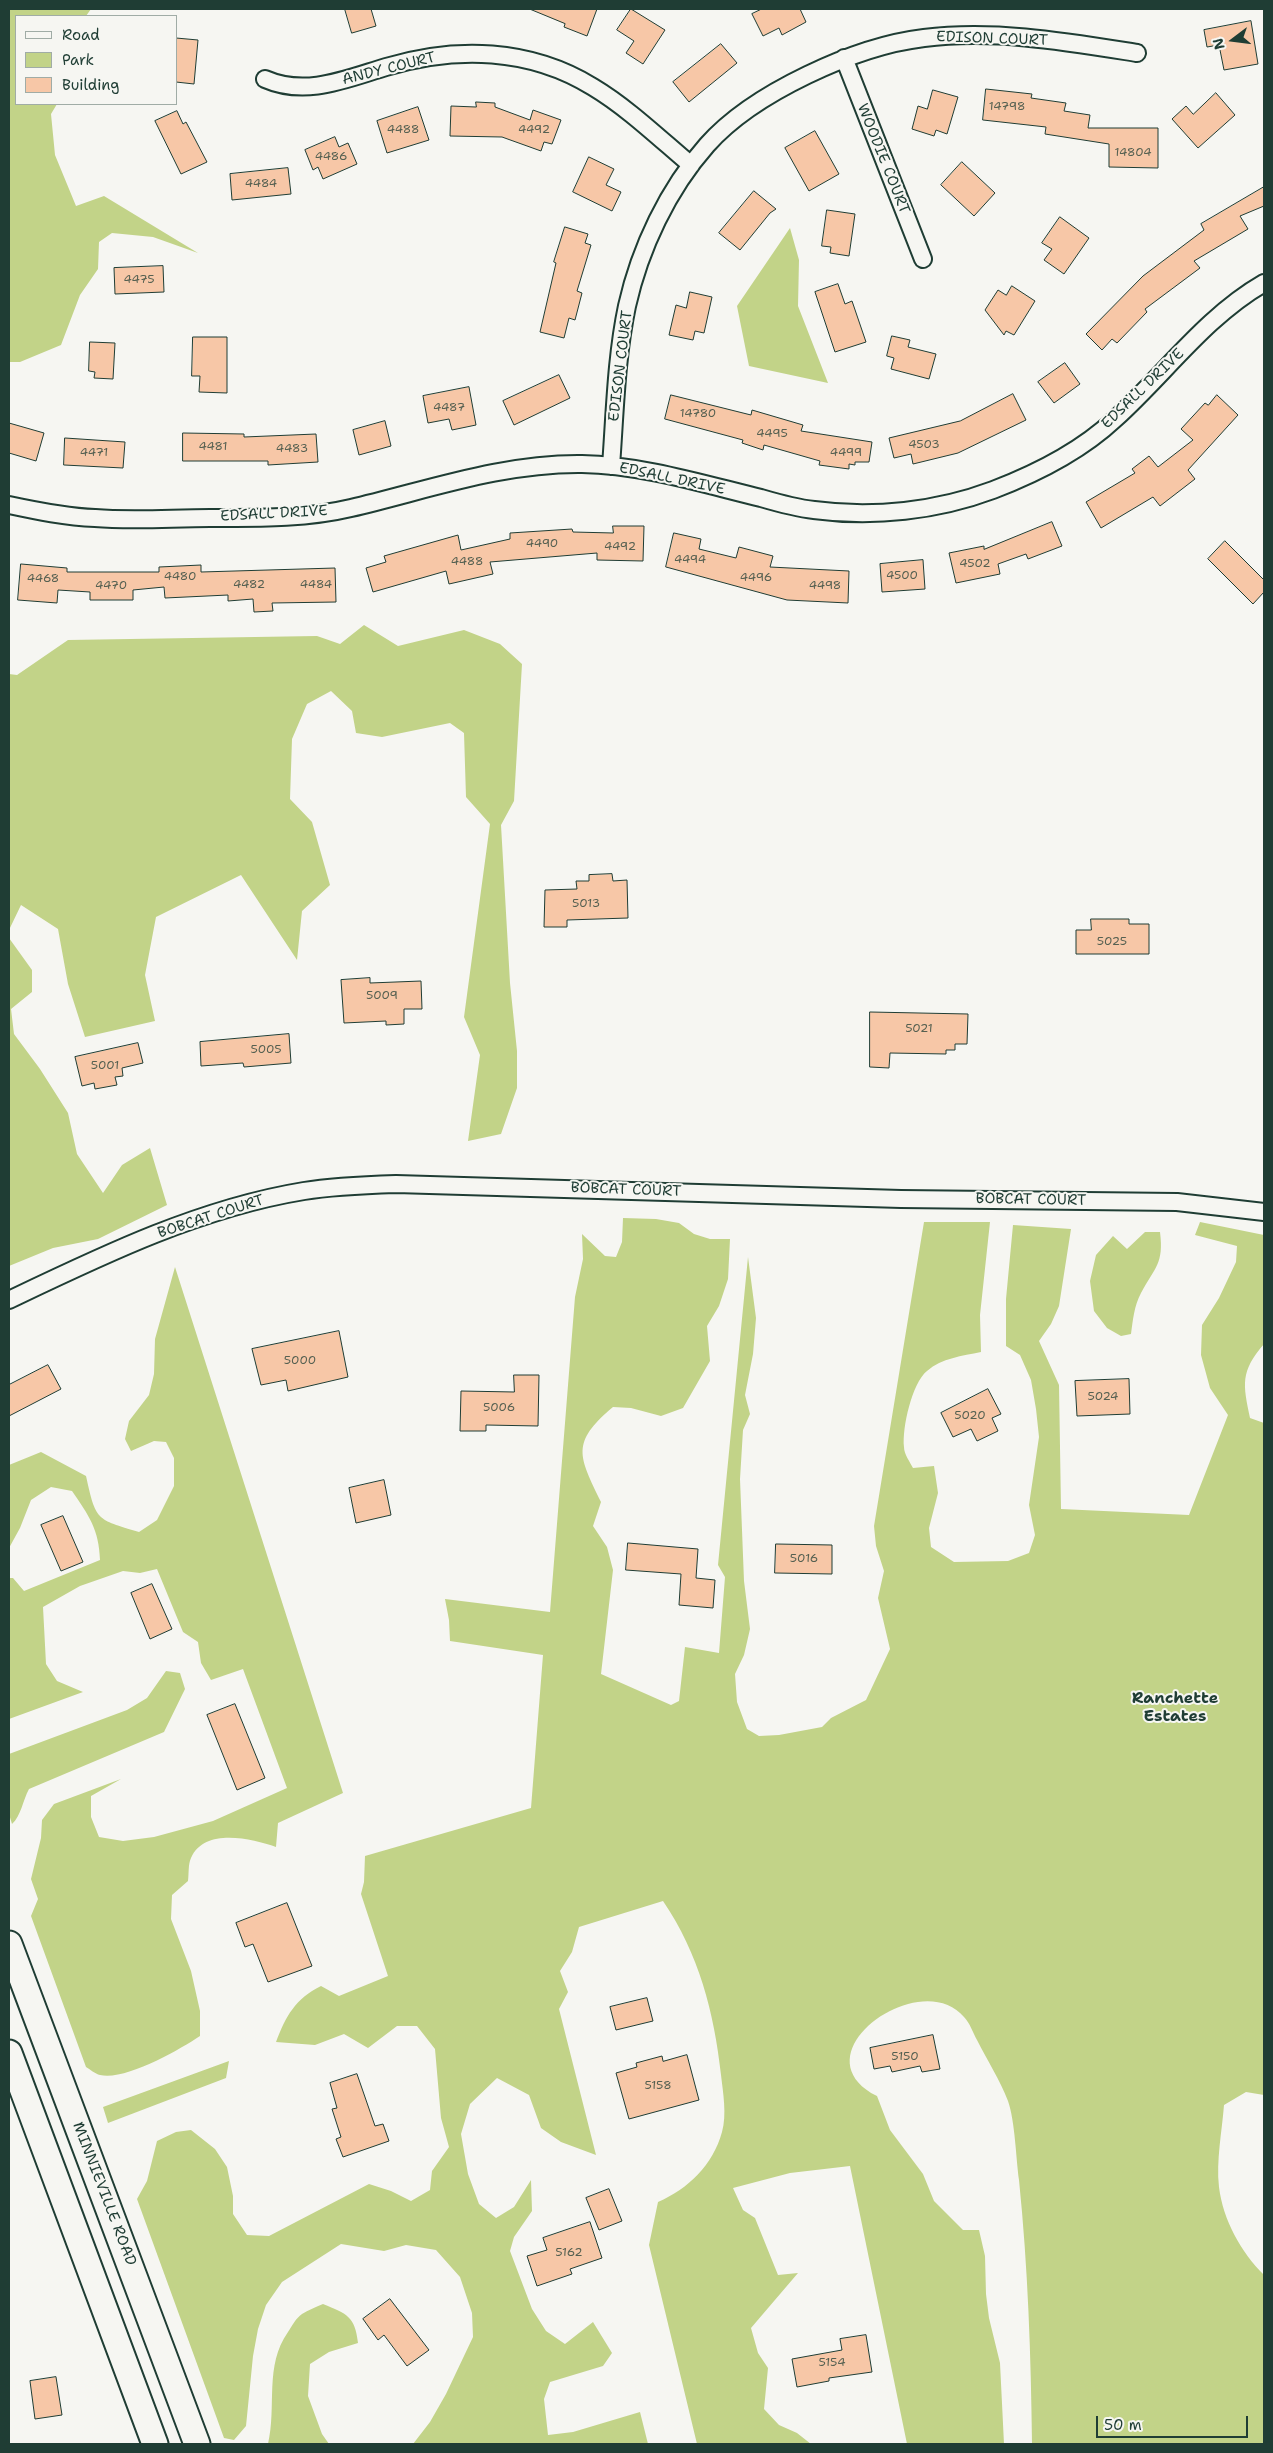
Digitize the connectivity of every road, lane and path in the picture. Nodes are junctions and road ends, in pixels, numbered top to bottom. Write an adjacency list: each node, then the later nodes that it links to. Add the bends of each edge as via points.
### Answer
1 (1137, 53): 2 (street, EDISON COURT, via 1067,42 967,36 924,38)
2 (844, 58): 4 (street, EDISON COURT, via 767,98 720,133); 5 (street, WOODIE COURT)
3 (265, 79): 4 (street, ANDY COURT, via 297,88 319,87 406,61 466,53 500,54 565,72 594,88)
4 (691, 165): 7 (street, EDISON COURT, via 652,232 627,305 620,346)
5 (923, 259)
6 (1264, 283): 7 (street, EDSALL DRIVE, via 1198,334 1115,420 1094,436 1056,460 967,498 902,512 812,510)
7 (611, 466): 8 (street, EDSALL DRIVE, via 558,465 486,474 349,509 306,516 97,519)
8 (9, 505)
9 (1264, 1212): 10 (street, BOBCAT COURT, via 1177,1202 901,1199 396,1184 351,1186 305,1191 216,1212 92,1260)
10 (9, 1300)
11 (9, 1944): 14 (main road, MINNIEVILLE ROAD)
12 (9, 2053): 13 (main road)
13 (155, 2444)
14 (197, 2444)

